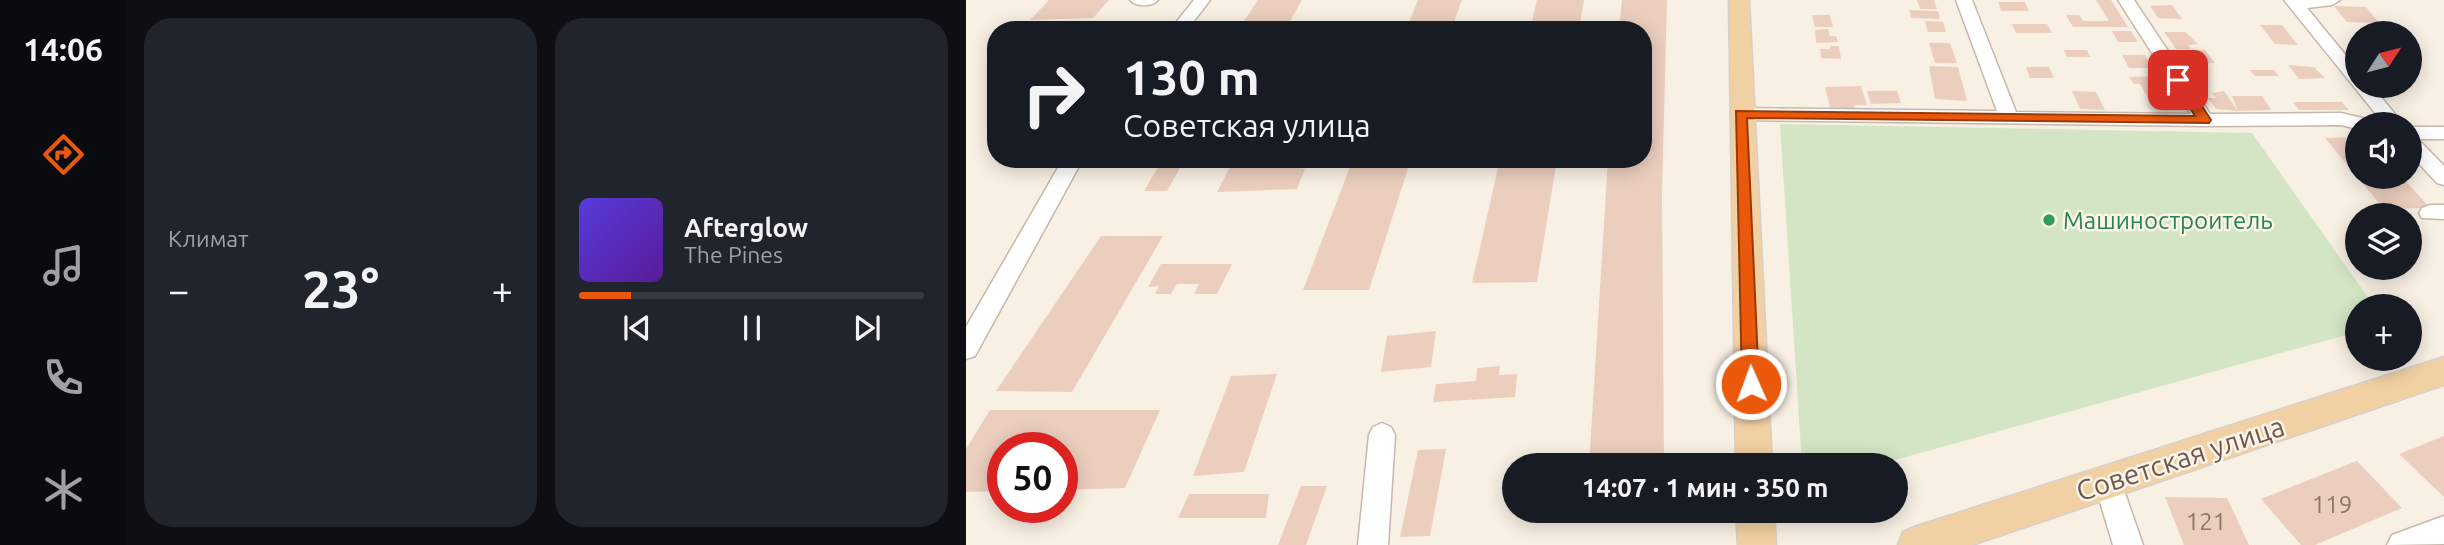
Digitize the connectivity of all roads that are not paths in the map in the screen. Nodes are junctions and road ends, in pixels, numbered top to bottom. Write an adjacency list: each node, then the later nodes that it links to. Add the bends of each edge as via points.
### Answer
1 (1138, 0): 2 (street)
2 (1150, 0)
3 (1202, 0): 9 (street)
4 (1739, 0): 13 (main road)
5 (1964, 0): 14 (street)
6 (2126, 0): 15 (street)
7 (2332, 0): 8 (street)
8 (2294, 2): 10 (street)
9 (1185, 21)
10 (2345, 65)
11 (2372, 98): 12 (street)
12 (2384, 112)
13 (1740, 114): 14 (street); 25 (main road)
14 (2009, 117): 15 (street)
15 (2204, 120): 16 (street)
16 (2345, 120)
17 (2422, 133): 18 (street)
18 (2444, 133)
19 (2422, 155): 21 (street)
20 (1068, 168): 22 (street)
21 (2444, 178)
22 (966, 349)
23 (2444, 371): 26 (main road, Советская улица)
24 (1382, 435): 29 (street)
25 (1753, 453)
26 (2108, 482): 31 (main road, Советская улица); 32 (street)
27 (1756, 523): 30 (main road)
28 (2444, 530): 33 (street)
29 (1373, 545)
30 (1757, 545)
31 (1917, 545)
32 (2128, 545)
33 (2402, 545)

